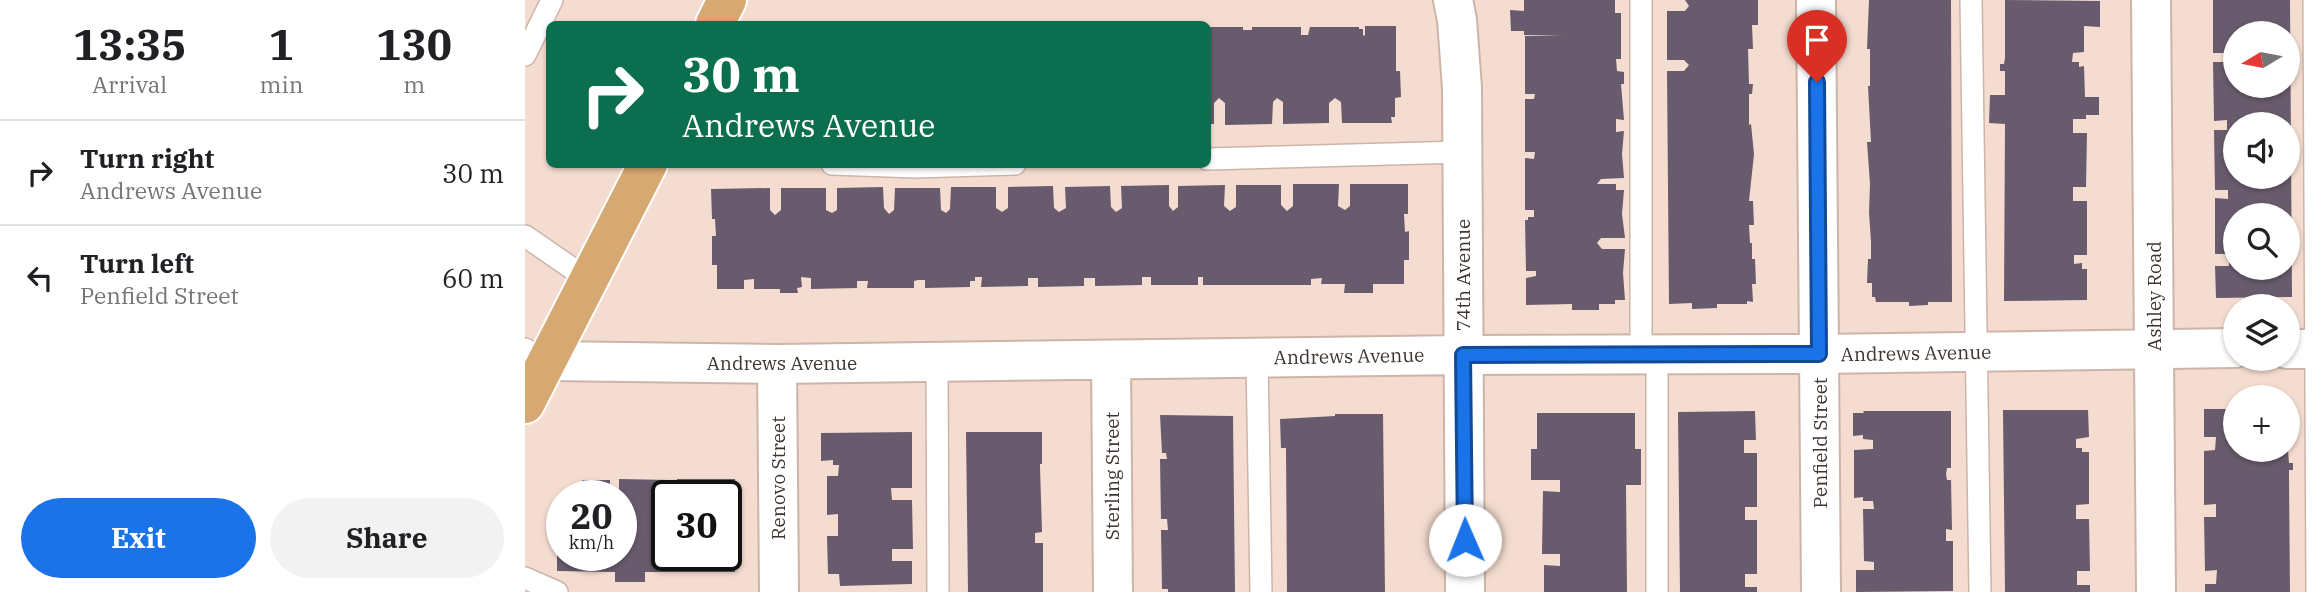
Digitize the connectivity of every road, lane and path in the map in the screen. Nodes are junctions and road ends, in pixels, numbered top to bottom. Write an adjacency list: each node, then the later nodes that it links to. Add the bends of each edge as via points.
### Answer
1 (552, 0): 10 (lane)
2 (727, 0): 9 (highway)
3 (1453, 0): 11 (street, 74th Avenue, via 1462,88)
4 (1641, 0): 20 (lane)
5 (1816, 0): 21 (street, Penfield Street)
6 (1971, 0): 19 (lane)
7 (2151, 0): 18 (street, Ashley Road)
8 (2314, 0): 17 (lane)
9 (716, 21)
10 (525, 55)
11 (1462, 152): 12 (lane); 23 (street, 74th Avenue)
12 (1211, 159)
13 (646, 168): 15 (highway)
14 (525, 236): 15 (lane)
15 (589, 280): 22 (highway)
16 (2223, 348): 18 (street, Andrews Avenue)
17 (2309, 349): 40 (lane)
18 (2154, 351): 19 (street, Andrews Avenue); 39 (street, Ashley Road)
19 (1978, 353): 21 (street, Andrews Avenue); 38 (lane)
20 (1649, 354): 21 (street, Andrews Avenue); 23 (street, Andrews Avenue); 36 (lane)
21 (1819, 354): 37 (street, Penfield Street)
22 (536, 355): 27 (street, Andrews Avenue); 28 (highway)
23 (1463, 355): 24 (street, Andrews Avenue); 35 (street, 74th Avenue)
24 (1257, 358): 25 (street, Andrews Avenue); 34 (lane)
25 (1111, 360): 26 (street, Andrews Avenue); 33 (street, Sterling Street)
26 (937, 362): 27 (street, Andrews Avenue); 32 (lane)
27 (777, 364): 31 (street, Renovo Street)
28 (525, 404)
29 (525, 578): 30 (lane)
30 (557, 592)
31 (779, 592)
32 (938, 592)
33 (1113, 592)
34 (1261, 592)
35 (1465, 592)
36 (1657, 592)
37 (1821, 592)
38 (1980, 592)
39 (2156, 592)
40 (2317, 592)

